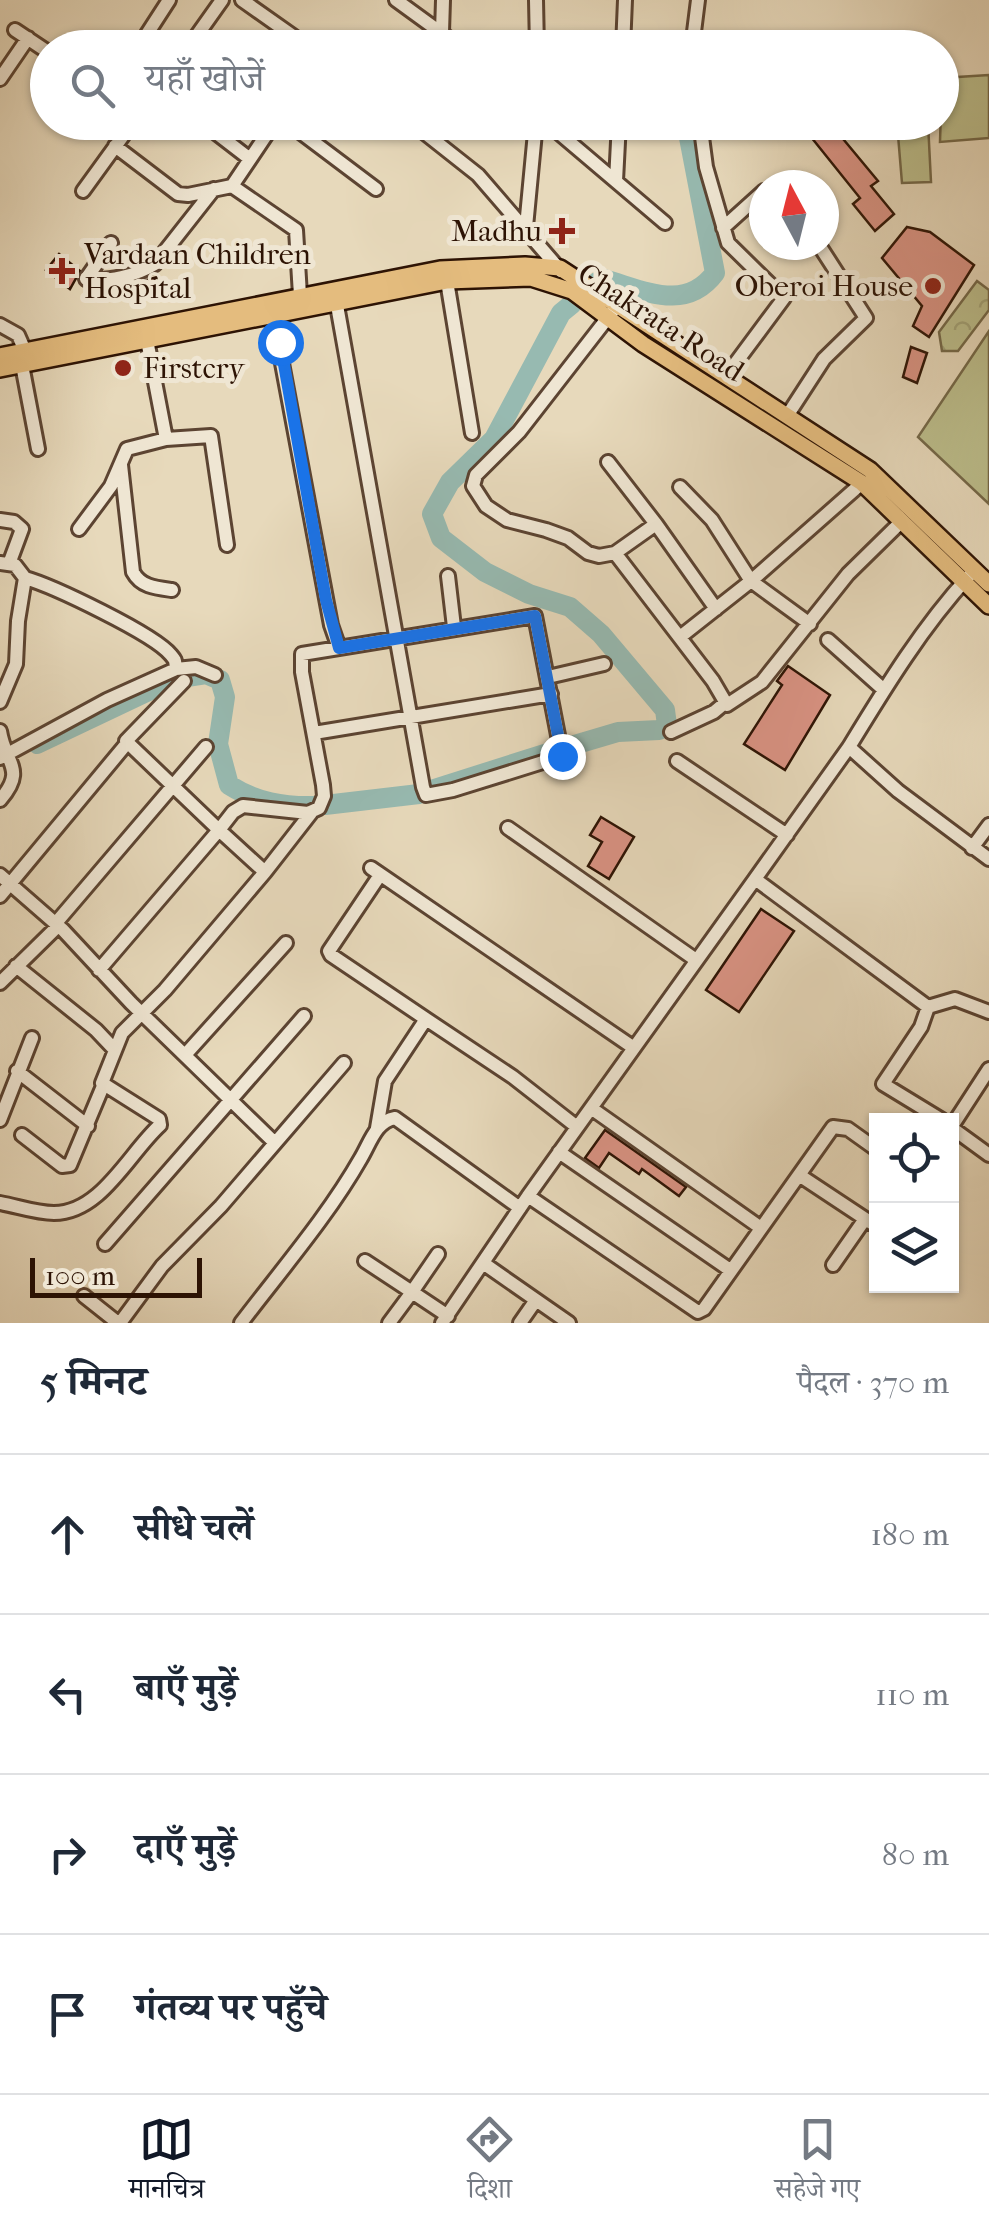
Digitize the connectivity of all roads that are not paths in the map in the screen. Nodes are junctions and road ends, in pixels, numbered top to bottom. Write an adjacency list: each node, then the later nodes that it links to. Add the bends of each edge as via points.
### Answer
1 (169, 0): 10 (street)
2 (222, 0): 11 (street)
3 (242, 0): 12 (street)
4 (396, 0): 13 (street)
5 (443, 0): 14 (street)
6 (536, 0): 15 (street)
7 (626, 0): 16 (street)
8 (698, 0): 17 (street)
9 (15, 30): 18 (street)
10 (150, 30)
11 (201, 30)
12 (284, 30)
13 (439, 30)
14 (442, 30)
15 (536, 30)
16 (624, 30)
17 (694, 30)
18 (28, 38): 19 (street)
19 (0, 79)
20 (120, 140): 29 (street)
21 (225, 140): 30 (street)
22 (263, 140): 30 (street)
23 (311, 140): 33 (street)
24 (434, 140): 38 (street)
25 (534, 140): 38 (street)
26 (567, 140): 31 (street)
27 (618, 140): 31 (street)
28 (702, 140): 39 (street)
29 (116, 146): 34 (street, via 178,194); 35 (street)
30 (250, 159): 32 (street)
31 (616, 181): 37 (street)
32 (232, 186): 34 (street); 45 (street, via 296,230)
33 (376, 189)
34 (214, 190): 40 (street, via 154,264 86,279)
35 (83, 191)
36 (749, 205): 39 (street)
37 (665, 223)
38 (526, 226): 42 (street)
39 (722, 228): 54 (street, via 734,250 784,298)
40 (111, 243)
41 (829, 260): 55 (street, via 866,318 824,359)
42 (560, 268): 44 (street); 46 (main road, Chakrata Road, via 440,269); 47 (main road, Chakrata Road)
43 (447, 281): 44 (main road, Chakrata Road, via 530,278); 46 (main road, Chakrata Road); 56 (street)
44 (573, 291): 47 (main road, Chakrata Road)
45 (300, 295): 46 (main road, Chakrata Road); 52 (main road, Chakrata Road)
46 (335, 296): 48 (main road, Chakrata Road); 80 (street)
47 (613, 311): 54 (main road, Chakrata Road); 61 (main road, Chakrata Road, via 643,344); 68 (street, via 519,432 472,480 482,502 507,520 568,538 588,553)
48 (273, 315): 50 (main road, Chakrata Road); 83 (street)
49 (0, 324): 52 (street, via 18,335)
50 (147, 340): 52 (main road, Chakrata Road); 57 (street)
51 (0, 356): 52 (main road, Chakrata Road)
52 (24, 358): 53 (main road, Chakrata Road); 58 (street)
53 (0, 369)
54 (726, 376): 55 (main road, Chakrata Road)
55 (787, 416): 71 (main road, Chakrata Road, via 870,470)
56 (472, 433)
57 (166, 440): 60 (street, via 127,449); 67 (street, via 211,436)
58 (38, 448)
59 (608, 462): 65 (street)
60 (121, 463): 66 (street); 75 (street, via 133,572 148,586)
61 (862, 483): 64 (main road, Chakrata Road); 73 (street)
62 (680, 488): 73 (street, via 712,520)
63 (0, 520): 69 (street, via 22,529)
64 (902, 521): 71 (main road, Chakrata Road); 78 (street)
65 (656, 524): 68 (street); 77 (street)
66 (79, 529)
67 (227, 545)
68 (615, 553): 81 (street)
69 (4, 564): 72 (street)
70 (448, 576): 79 (street)
71 (969, 576): 74 (main road, Chakrata Road); 76 (main road, Chakrata Road); 88 (street)
72 (25, 578): 85 (street, via 151,638 170,652); 89 (street, via 16,664)
73 (752, 580): 77 (street); 78 (street)
74 (989, 584)
75 (172, 590)
76 (989, 606)
77 (716, 610): 81 (street)
78 (810, 624): 91 (street, via 758,687 730,706)
79 (454, 627): 80 (street); 87 (street, via 535,616)
80 (398, 636): 83 (street); 92 (street)
81 (680, 637): 91 (street)
82 (828, 640): 88 (street)
83 (339, 648): 95 (street, via 301,656)
84 (604, 664): 87 (street)
85 (180, 675): 86 (street, via 196,667); 96 (street); 99 (street, via 57,725)
86 (215, 675)
87 (548, 676): 90 (street)
88 (884, 690): 97 (street)
89 (1, 693)
90 (551, 694): 92 (street); 92 (street, via 560,758 432,796 423,787)
91 (726, 702): 94 (street)
92 (412, 717): 95 (street)
93 (0, 731): 99 (street)
94 (671, 732)
95 (314, 733): 103 (street, via 324,796)
96 (128, 742): 101 (street); 112 (street)
97 (849, 747): 107 (street); 108 (street)
98 (206, 748): 101 (street)
99 (4, 756): 102 (street, via 15,776)
100 (677, 761): 107 (street)
101 (174, 786): 106 (street); 113 (street)
102 (0, 800)
103 (311, 813): 106 (street, via 243,806); 110 (street)
104 (989, 825): 108 (street)
105 (508, 828): 115 (street)
106 (219, 830): 110 (street); 117 (street)
107 (786, 835): 111 (street)
108 (972, 848): 109 (street)
109 (989, 860)
110 (264, 872): 121 (street)
111 (755, 879): 115 (street); 119 (street)
112 (3, 885): 113 (street)
113 (57, 925): 116 (street); 117 (street)
114 (286, 942): 127 (street)
115 (696, 960): 125 (street)
116 (16, 966): 118 (street); 126 (street)
117 (99, 970): 121 (street)
118 (0, 983)
119 (928, 1008): 120 (street, via 955,999); 134 (street, via 883,1084)
120 (989, 1012)
121 (141, 1014): 126 (street); 127 (street)
122 (304, 1016): 132 (street)
123 (426, 1019): 125 (street, via 330,955 375,871); 138 (street); 139 (street, via 385,1081)
124 (32, 1038): 130 (street)
125 (634, 1048): 133 (street)
126 (114, 1049): 131 (street)
127 (185, 1055): 132 (street)
128 (344, 1063): 142 (street)
129 (989, 1068): 135 (street)
130 (18, 1071): 136 (street); 137 (street)
131 (103, 1086): 137 (street); 148 (street, via 161,1122 118,1174 70,1210)
132 (232, 1102): 142 (street); 152 (street)
133 (590, 1108): 138 (street); 151 (street)
134 (931, 1113)
135 (959, 1116)
136 (0, 1120)
137 (88, 1126): 141 (street, via 66,1167)
138 (578, 1126): 144 (street)
139 (378, 1128): 147 (street, via 395,1118); 163 (street)
140 (959, 1132): 145 (street)
141 (22, 1135)
142 (275, 1142): 162 (street)
143 (869, 1144): 146 (street, via 836,1126)
144 (559, 1152): 147 (street); 157 (street)
145 (989, 1154)
146 (799, 1174): 149 (street); 151 (street)
147 (524, 1202): 155 (street); 157 (street, via 694,1311 704,1309)
148 (0, 1203)
149 (869, 1222)
150 (869, 1225): 156 (street)
151 (760, 1228): 157 (street)
152 (105, 1244)
153 (438, 1254): 158 (street)
154 (365, 1260): 158 (street)
155 (483, 1263): 160 (street); 161 (street)
156 (834, 1265)
157 (730, 1270)
158 (412, 1292): 161 (street); 164 (street)
159 (84, 1296): 162 (street)
160 (536, 1300): 165 (street); 166 (street)
161 (445, 1319)
162 (119, 1323)
163 (241, 1323)
164 (389, 1323)
165 (520, 1323)
166 (569, 1323)

